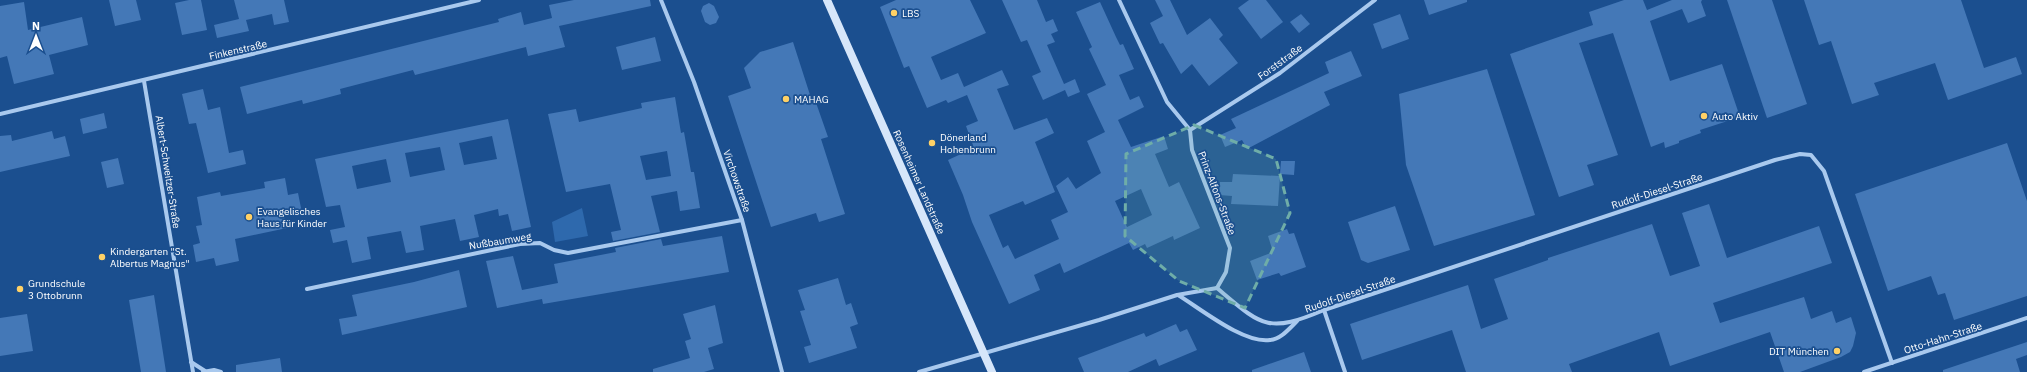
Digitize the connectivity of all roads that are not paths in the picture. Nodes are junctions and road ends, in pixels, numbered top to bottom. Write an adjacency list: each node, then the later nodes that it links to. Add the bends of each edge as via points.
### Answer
1 (479, 0): 6 (street, Finkenstraße)
2 (661, 0): 9 (street, Virchowstraße, via 694,82)
3 (827, 0): 16 (main road, Rosenheimer Landstraße)
4 (1119, 0): 8 (street, via 1167,102)
5 (1375, 0): 8 (street, Forststraße, via 1280,73)
6 (144, 81): 7 (street, Finkenstraße); 17 (street, Albert-Schweitzer-Straße)
7 (0, 114)
8 (1190, 130): 10 (street, Prinz-Alfons-Straße, via 1192,150 1230,248 1226,272)
9 (742, 220): 11 (street, Nußbaumweg, via 568,253 540,243 520,244); 22 (street, Virchowstraße)
10 (1217, 288): 12 (street); 15 (street, Rudolf-Diesel-Straße, via 1251,316 1265,323)
11 (307, 289)
12 (1177, 295): 15 (street, Rudolf-Diesel-Straße, via 1240,335 1257,340 1280,337); 16 (street)
13 (1324, 310): 15 (street, Rudolf-Diesel-Straße); 18 (street, Rudolf-Diesel-Straße, via 1786,156 1811,154 1824,171); 25 (street)
14 (2027, 318): 18 (street, Otto-Hahn-Straße)
15 (1297, 321)
16 (984, 354): 23 (street); 24 (main road, Rosenheimer Landstraße)
17 (191, 362): 19 (street); 20 (street, Albert-Schweitzer-Straße)
18 (1892, 363): 26 (street, Otto-Hahn-Straße)
19 (204, 371): 21 (street)
20 (193, 372)
21 (221, 372)
22 (782, 372)
23 (919, 372)
24 (992, 372)
25 (1345, 372)
26 (1864, 372)

